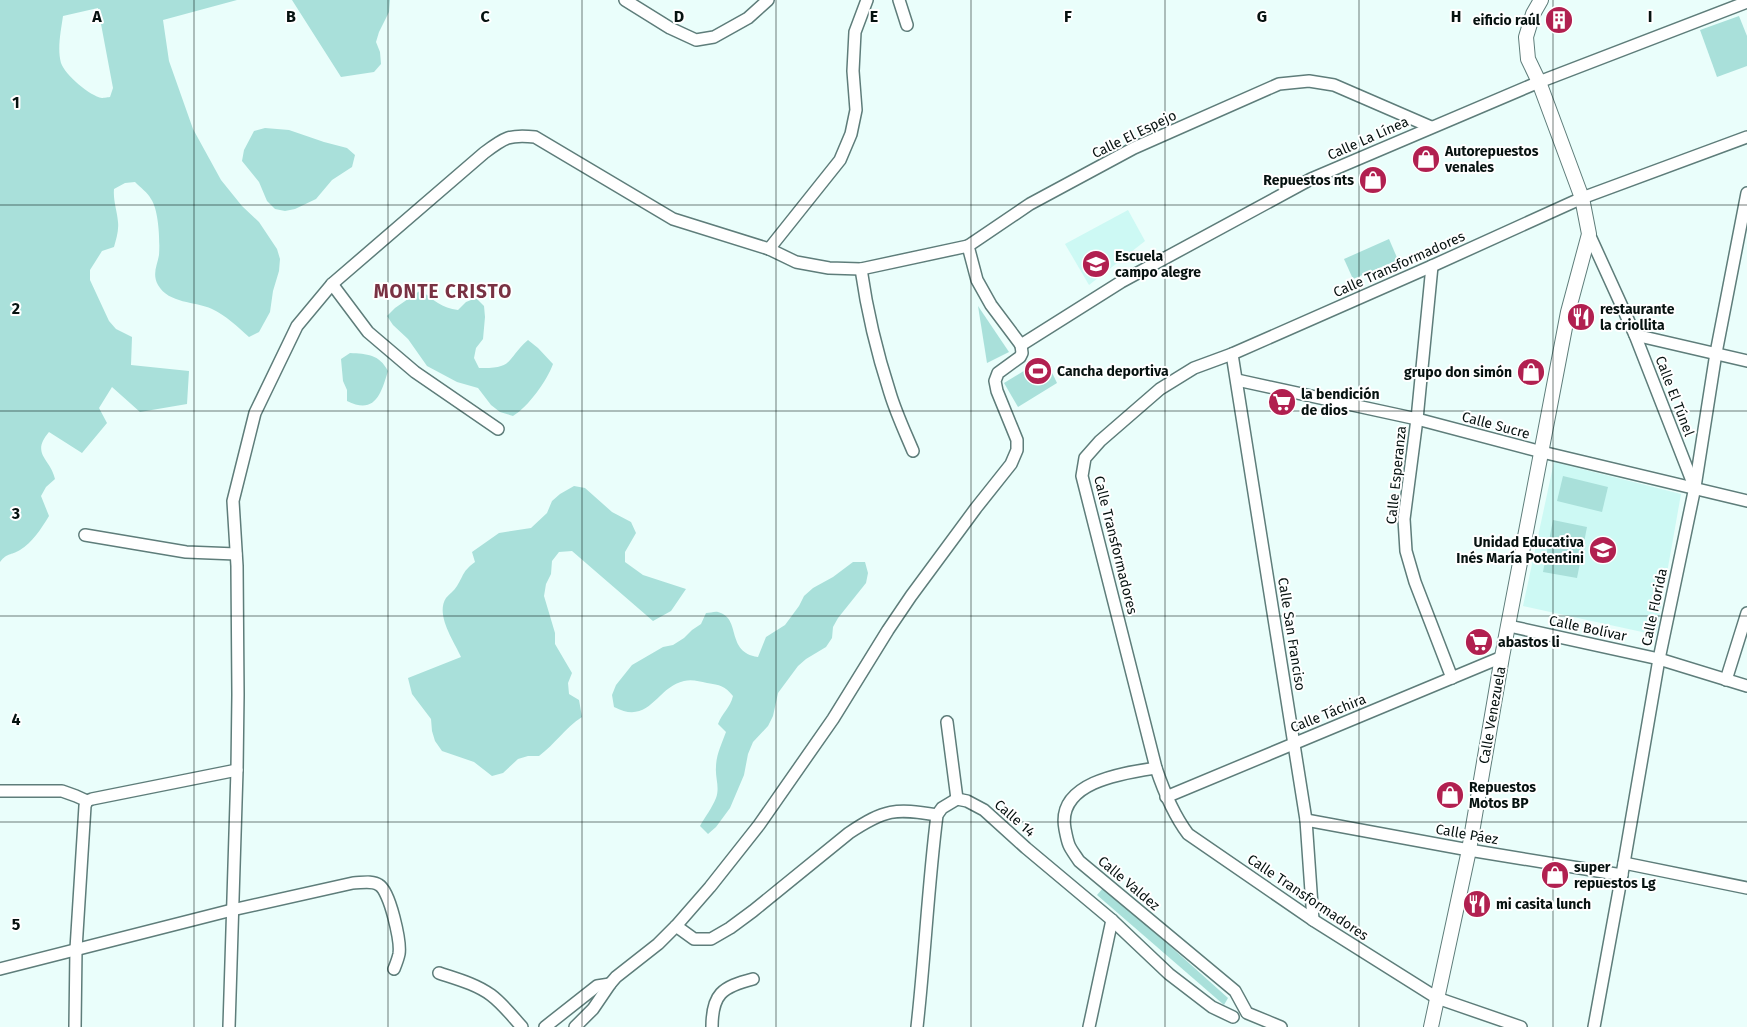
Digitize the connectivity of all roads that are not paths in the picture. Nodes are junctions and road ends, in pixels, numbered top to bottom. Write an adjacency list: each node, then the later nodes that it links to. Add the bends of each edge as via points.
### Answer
1 (626, 0): 2 (street, via 696,40 714,38 748,18)
2 (768, 0)
3 (867, 0): 15 (street, via 855,32 856,110 851,134 840,160)
4 (898, 0): 7 (street)
5 (1541, 0): 8 (street, Calle Venezuela, via 1526,36 1528,58)
6 (1747, 2): 8 (street, Calle La Línea)
7 (907, 26)
8 (1539, 82): 9 (street, Calle La Línea); 12 (street, Calle Venezuela)
9 (1431, 127): 14 (street, Calle El Espejo, via 1334,85 1310,81 1279,84 1134,148 1030,204); 20 (street, Calle La Línea, via 1311,179 1121,282)
10 (1747, 137): 12 (street)
11 (1747, 193): 21 (street, Calle Florida)
12 (1582, 198): 13 (street, Calle Venezuela); 16 (street, Calle Transformadores)
13 (1589, 234): 19 (street, Calle El Túnel); 28 (street, Calle Venezuela, via 1568,312)
14 (968, 246): 17 (street); 20 (street, via 978,280 991,305)
15 (768, 249): 17 (street, via 796,262); 18 (street, via 673,218 535,137 519,135 503,139 484,153)
16 (1432, 266): 22 (street, Calle Transformadores); 25 (street, Calle Esperanza)
17 (861, 269): 27 (street, via 882,367)
18 (332, 284): 26 (street, via 368,332 415,372); 32 (street, via 297,326 255,413 233,501)
19 (1635, 335): 21 (street); 29 (street, Calle El Túnel)
20 (1021, 345): 56 (street, via 1020,357 998,373 994,381 1016,440 1017,450 1011,464 906,603 834,719 776,802)
21 (1716, 353): 23 (street); 29 (street, Calle Florida)
22 (1232, 354): 24 (street, Calle San Franciso); 42 (street, Calle Transformadores, via 1194,368 1160,389 1085,458 1082,476)
23 (1747, 361)
24 (1238, 380): 25 (street, Calle Sucre); 41 (street, Calle San Franciso)
25 (1417, 419): 28 (street, Calle Sucre); 37 (street, Calle Esperanza, via 1404,518 1406,552)
26 (498, 429)
27 (912, 451)
28 (1542, 452): 29 (street, Calle Sucre); 34 (street, Calle Venezuela)
29 (1695, 487): 30 (street, Calle Sucre); 36 (street, Calle Florida)
30 (1747, 501)
31 (85, 535): 32 (street, via 186,552)
32 (236, 554): 43 (street)
33 (1747, 613): 38 (street)
34 (1509, 626): 35 (street, Calle Venezuela); 36 (street, Calle Bolívar)
35 (1502, 657): 37 (street, Calle Táchira); 50 (street, Calle Venezuela)
36 (1659, 659): 38 (street, Calle Bolívar); 51 (street, Calle Florida)
37 (1452, 678): 41 (street, Calle Táchira)
38 (1726, 680): 39 (street, Calle Bolívar)
39 (1747, 686)
40 (948, 722): 46 (street)
41 (1294, 743): 45 (street, Calle Táchira); 49 (street, Calle San Franciso)
42 (1156, 768): 45 (street, Calle Transformadores); 64 (street, Calle Valdez, via 1106,777 1084,788 1067,805 1064,822 1068,844 1079,861 1235,991)
43 (237, 770): 47 (street); 53 (street)
44 (0, 791): 47 (street, via 62,792)
45 (1166, 797): 55 (street, Calle Transformadores, via 1188,834)
46 (957, 799): 48 (street); 54 (street, Calle 14, via 984,810)
47 (87, 801): 57 (street)
48 (937, 815): 56 (street, via 895,811 862,824 742,919 711,939 694,939); 72 (street)
49 (1306, 820): 50 (street, Calle Páez); 55 (street, Calle San Franciso)
50 (1469, 850): 51 (street, Calle Páez); 63 (street, Calle Venezuela)
51 (1623, 869): 52 (street, Calle Páez); 77 (street, Calle Florida)
52 (1747, 888)
53 (232, 910): 57 (street); 59 (street, via 353,883 379,884 384,888 397,934 399,954); 67 (street)
54 (1112, 920): 65 (street, Calle 14, via 1176,979); 73 (street)
55 (1313, 920): 63 (street, Calle Transformadores)
56 (676, 926): 62 (street)
57 (76, 949): 58 (street); 66 (street)
58 (0, 969)
59 (394, 969)
60 (439, 973): 68 (street, via 490,994)
61 (753, 980): 71 (street, via 726,987 718,996 712,1013)
62 (610, 984): 69 (street, via 597,986); 70 (street, via 593,1009)
63 (1437, 998): 75 (street, Calle Venezuela); 76 (street, Calle Transformadores)
64 (1247, 1013): 65 (street); 74 (street)
65 (1231, 1022)
66 (75, 1027)
67 (228, 1027)
68 (522, 1027)
69 (545, 1027)
70 (575, 1027)
71 (712, 1027)
72 (917, 1027)
73 (1089, 1027)
74 (1281, 1027)
75 (1431, 1027)
76 (1521, 1027)
77 (1594, 1027)

